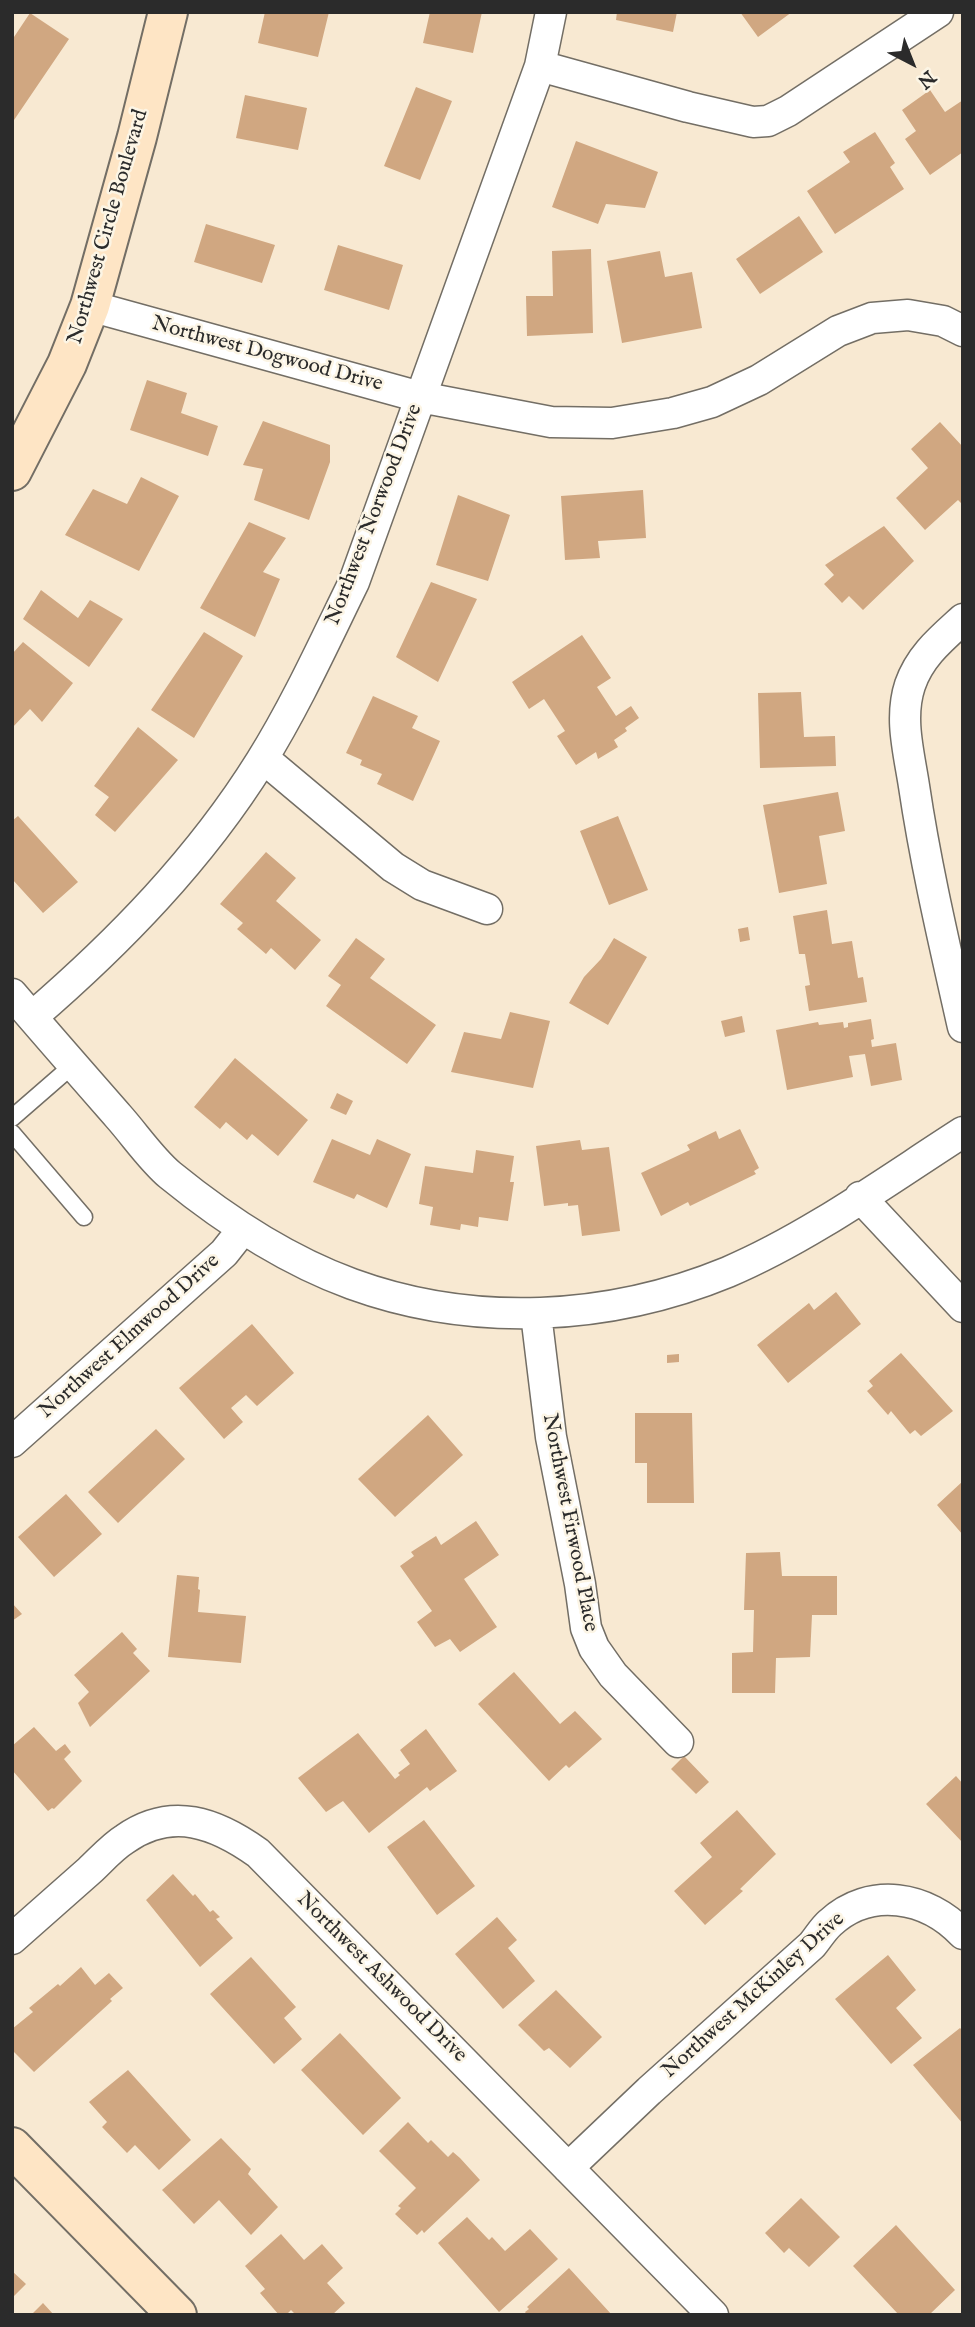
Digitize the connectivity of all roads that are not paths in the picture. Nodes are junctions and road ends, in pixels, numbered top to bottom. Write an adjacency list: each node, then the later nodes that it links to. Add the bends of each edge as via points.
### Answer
1 (168, 12): 5 (main road, Northwest Circle Boulevard)
2 (551, 12): 4 (street, Northwest Norwood Drive)
3 (937, 12): 4 (street, via 768,121 753,122 688,107)
4 (540, 66): 7 (street, Northwest Norwood Drive)
5 (90, 306): 7 (street, Northwest Dogwood Drive); 8 (main road, Northwest Circle Boulevard, via 67,364)
6 (963, 331): 7 (street, Northwest Dogwood Drive, via 943,321 908,315 872,318 838,331 759,380 712,402 673,414 612,423 551,422)
7 (420, 397): 10 (street, Northwest Norwood Drive, via 354,582)
8 (13, 469)
9 (963, 619): 14 (street, via 918,666 905,708 905,730 922,837)
10 (263, 758): 11 (street, via 393,867 422,885); 13 (street, Northwest Norwood Drive, via 184,866 135,922)
11 (487, 909)
12 (12, 994): 13 (street)
13 (32, 1017): 15 (street)
14 (963, 1027)
15 (73, 1065): 16 (lane); 21 (street, via 168,1173)
16 (12, 1118)
17 (963, 1132): 19 (street)
18 (12, 1133): 20 (lane)
19 (860, 1197): 22 (street); 23 (street, via 795,1238 728,1272 658,1295)
20 (85, 1217)
21 (243, 1229): 23 (street, via 352,1284 419,1303 477,1312); 24 (street, Northwest Elmwood Drive, via 224,1253)
22 (963, 1307)
23 (536, 1314): 25 (street, Northwest Firwood Place, via 551,1437 586,1628 613,1675)
24 (12, 1442)
25 (678, 1742)
26 (963, 1934): 29 (street, Northwest McKinley Drive, via 932,1909 904,1900 884,1899 855,1907 830,1923 812,1945)
27 (12, 1939): 29 (street, Northwest Ashwood Drive, via 125,1839 151,1825 180,1820 210,1825 258,1853)
28 (12, 2147): 30 (main road)
29 (568, 2168): 31 (street, Northwest Ashwood Drive)
30 (177, 2315)
31 (713, 2315)

